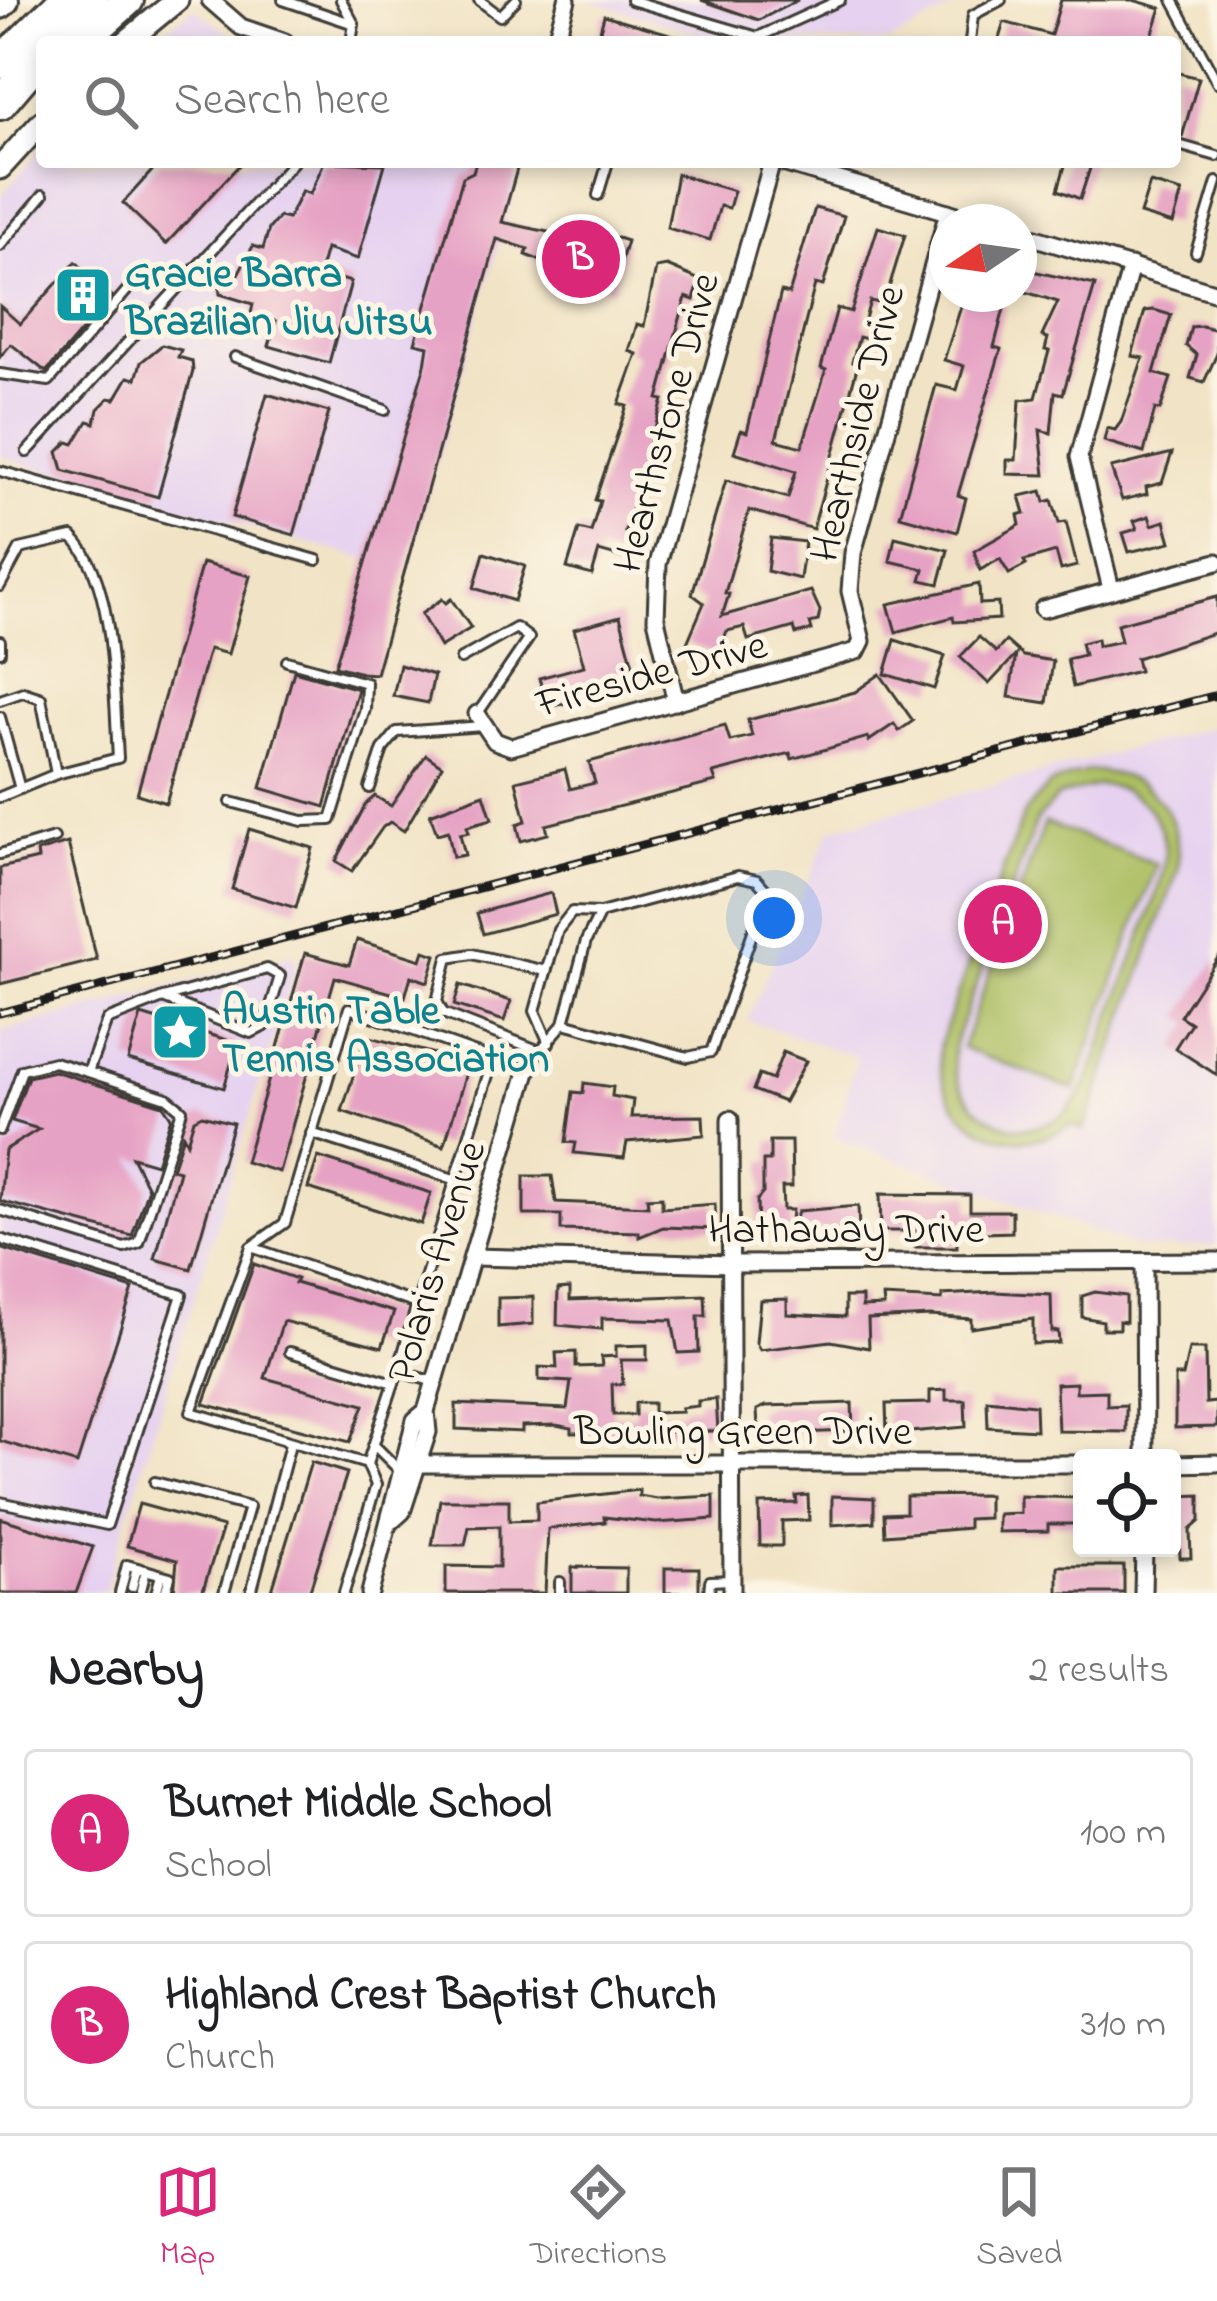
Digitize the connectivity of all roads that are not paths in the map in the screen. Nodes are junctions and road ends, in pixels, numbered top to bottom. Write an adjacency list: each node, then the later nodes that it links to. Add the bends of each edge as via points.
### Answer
1 (64, 0): 26 (highway)
2 (93, 0): 16 (highway)
3 (128, 0): 17 (highway)
4 (177, 0): 18 (main road)
5 (210, 0): 19 (street, via 241,27)
6 (283, 0): 15 (lane)
7 (341, 0): 15 (lane)
8 (479, 0): 9 (lane, via 500,16)
9 (516, 0)
10 (567, 0): 21 (street)
11 (631, 0): 22 (lane)
12 (840, 0): 23 (lane)
13 (1001, 0): 24 (lane, via 974,15)
14 (1173, 0): 27 (lane)
15 (354, 24): 20 (lane)
16 (60, 36)
17 (88, 36)
18 (133, 36)
19 (267, 36)
20 (352, 36)
21 (557, 36)
22 (755, 36)
23 (760, 36)
24 (971, 36)
25 (36, 62): 29 (highway)
26 (0, 63)
27 (1217, 82)
28 (36, 86): 30 (highway)
29 (0, 104)
30 (0, 122)
31 (36, 129): 34 (main road)
32 (1181, 146): 33 (lane)
33 (1217, 156)
34 (0, 168)
35 (287, 168): 53 (lane)
36 (606, 168): 41 (lane)
37 (774, 168): 66 (street, Hearthstone Drive, via 655,578)
38 (797, 168): 42 (street)
39 (1217, 182): 45 (lane)
40 (43, 195): 44 (lane)
41 (598, 195)
42 (929, 206)
43 (1037, 238): 46 (street)
44 (0, 245)
45 (1196, 252)
46 (1131, 266): 49 (street); 58 (street, via 1078,457)
47 (136, 280): 51 (lane, via 49,381)
48 (929, 280): 61 (street, Hearthside Drive, via 853,553)
49 (1217, 293)
50 (235, 356): 52 (lane)
51 (0, 374)
52 (385, 410)
53 (27, 452)
54 (0, 471): 55 (lane)
55 (317, 560)
56 (1217, 562): 58 (street)
57 (0, 586): 69 (lane, via 20,549 72,537 90,554 111,655 118,758)
58 (1111, 590): 59 (street)
59 (1042, 609)
60 (0, 640): 62 (lane)
61 (857, 651): 66 (street, Fireside Drive)
62 (0, 652)
63 (461, 659): 68 (lane, via 516,628 529,638)
64 (287, 661): 73 (lane, via 366,683 331,820)
65 (0, 700): 69 (lane, via 23,692 41,698)
66 (676, 702): 68 (street, Fireside Drive, via 511,747 495,741)
67 (0, 717): 71 (lane)
68 (481, 720): 70 (lane, via 397,732)
69 (56, 774): 71 (lane)
70 (370, 788)
71 (20, 789): 72 (lane)
72 (0, 797)
73 (231, 802)
74 (54, 838): 75 (lane)
75 (0, 854)
76 (600, 913): 77 (lane, via 572,912 557,930); 79 (lane); 79 (lane, via 738,876 767,891 711,1052 688,1057)
77 (546, 971): 80 (lane, via 535,1011); 82 (lane, via 472,954 448,958 437,1001 443,1013)
78 (163, 998): 78 (lane, via 267,969 280,976 265,1026 251,1033); 83 (lane, via 107,1020)
79 (564, 1023): 80 (lane)
80 (549, 1042): 82 (lane)
81 (493, 1059): 82 (lane); 86 (lane, via 349,1008); 87 (lane)
82 (533, 1060): 91 (street, Polaris Avenue)
83 (88, 1072): 85 (lane, via 54,1062 22,1070); 88 (lane, via 182,1110 139,1243 124,1248)
84 (730, 1119): 94 (street)
85 (0, 1130)
86 (311, 1133): 87 (lane); 90 (lane, via 285,1223)
87 (454, 1179): 95 (lane)
88 (0, 1210)
89 (0, 1239): 110 (lane, via 182,1295 107,1525)
90 (250, 1247): 95 (lane); 100 (lane, via 191,1412)
91 (474, 1257): 94 (street, Hathaway Drive); 99 (street, Polaris Avenue)
92 (1217, 1261): 93 (street, Hathaway Drive)
93 (1144, 1263): 94 (street, Hathaway Drive); 102 (street)
94 (733, 1264): 107 (street)
95 (417, 1304): 97 (lane)
96 (290, 1352): 98 (lane)
97 (398, 1371): 98 (lane); 99 (lane)
98 (394, 1383): 101 (lane)
99 (435, 1383): 108 (street, Polaris Avenue, via 428,1432)
100 (290, 1444): 104 (lane); 118 (lane)
101 (374, 1445): 104 (lane); 108 (lane)
102 (1145, 1449)
103 (1217, 1463): 106 (street)
104 (368, 1464): 119 (lane, via 376,1485)
105 (1073, 1464): 107 (street, Bowling Green Drive)
106 (1181, 1464)
107 (732, 1465): 108 (street, Bowling Green Drive); 113 (street)
108 (407, 1467): 120 (street, Polaris Avenue, via 403,1513 392,1522)
109 (155, 1482): 117 (lane, via 249,1508)
110 (0, 1502)
111 (1144, 1557): 122 (street)
112 (142, 1569): 114 (lane); 115 (lane, via 128,1565); 116 (lane, via 165,1576)
113 (732, 1587): 121 (lane, via 710,1581)
114 (137, 1588)
115 (120, 1593)
116 (160, 1593)
117 (224, 1593)
118 (250, 1593)
119 (344, 1593)
120 (370, 1593)
121 (709, 1593)
122 (1143, 1593)

